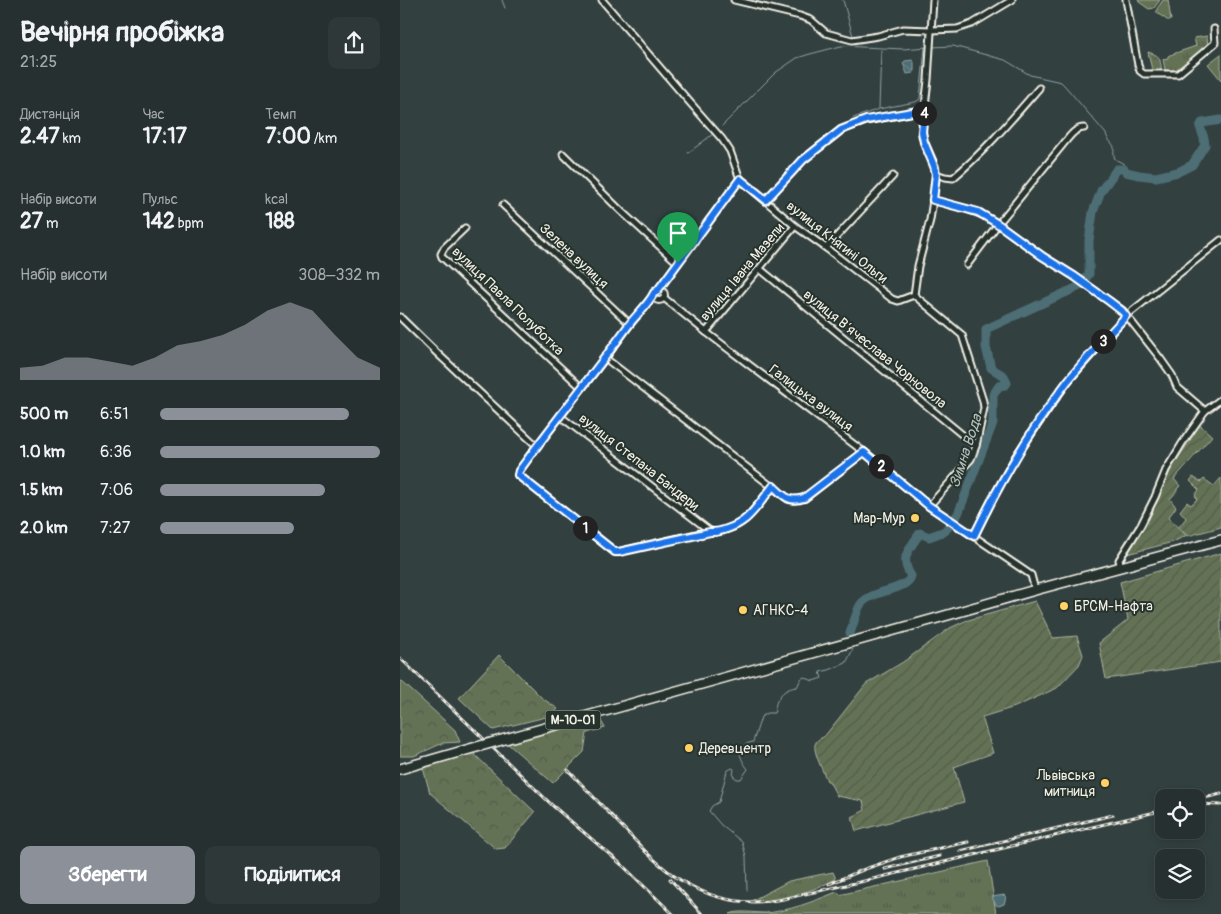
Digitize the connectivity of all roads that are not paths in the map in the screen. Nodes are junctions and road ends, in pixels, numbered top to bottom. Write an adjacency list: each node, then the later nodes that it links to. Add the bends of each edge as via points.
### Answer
1 (602, 0): 14 (street, вулиця Княгині Ольги, via 727,146)
2 (734, 0): 7 (street, via 800,16 811,20 826,33 846,39 859,40 904,29)
3 (933, 0): 7 (street)
4 (1012, 0): 7 (street, via 972,24 957,29)
5 (1126, 0): 6 (street, via 1138,65 1144,74 1178,74 1215,43)
6 (1214, 29)
7 (931, 30): 9 (street)
8 (1038, 88): 12 (street, via 989,144 953,178)
9 (924, 110): 12 (street, via 922,132); 15 (street, via 866,120 841,130 803,160)
10 (1084, 128): 18 (street, via 1079,128 1065,142)
11 (563, 154): 23 (street)
12 (936, 174): 16 (street)
13 (893, 176): 22 (street)
14 (740, 179): 15 (street, вулиця Княгині Ольги); 23 (street)
15 (766, 200): 19 (street, вулиця Княгині Ольги)
16 (933, 200): 18 (street, via 978,212); 27 (street)
17 (503, 205): 31 (street, Зелена вулиця)
18 (998, 224): 24 (street); 29 (street)
19 (796, 226): 22 (street, вулиця Княгині Ольги); 25 (street, вулиця Івана Мазепи)
20 (465, 228): 34 (street, вулиця Павла Полуботка, via 444,248 442,257)
21 (1221, 240): 29 (street)
22 (826, 248): 27 (street, вулиця Княгині Ольги, via 892,299 898,301)
23 (678, 263): 26 (street)
24 (967, 265)
25 (760, 269): 32 (street, вулиця Івана Мазепи); 39 (street, вулиця Вʼячеслава Чорновола)
26 (656, 292): 28 (street, via 663,292); 28 (street, via 656,300); 31 (street)
27 (914, 295): 39 (street, via 965,342 984,408)
28 (664, 298): 32 (street, Галицька вулиця)
29 (1126, 316): 36 (street, via 1160,358 1177,387); 44 (street, via 1067,382 1024,444)
30 (400, 317): 38 (street)
31 (630, 324): 33 (street)
32 (706, 332): 40 (street, Галицька вулиця)
33 (606, 358): 34 (street); 41 (street)
34 (582, 388): 37 (street)
35 (1221, 399): 36 (street)
36 (1205, 412): 46 (street, via 1166,470 1152,504 1119,560)
37 (560, 416): 38 (street); 43 (street, вулиця Степана Бандери)
38 (537, 446): 43 (street, via 518,475 615,552)
39 (976, 446): 42 (street, via 971,459)
40 (864, 452): 41 (street, via 804,498 788,499); 42 (street, Галицька вулиця)
41 (773, 486): 43 (street, via 744,520)
42 (929, 506): 44 (street, Галицька вулиця)
43 (710, 532)
44 (974, 536): 47 (street, Галицька вулиця, via 1031,575)
45 (1221, 540): 46 (highway, М-10-01)
46 (1120, 567): 47 (highway, М-10-01)
47 (1035, 590): 48 (highway, М-10-01, bridge)
48 (400, 769)

